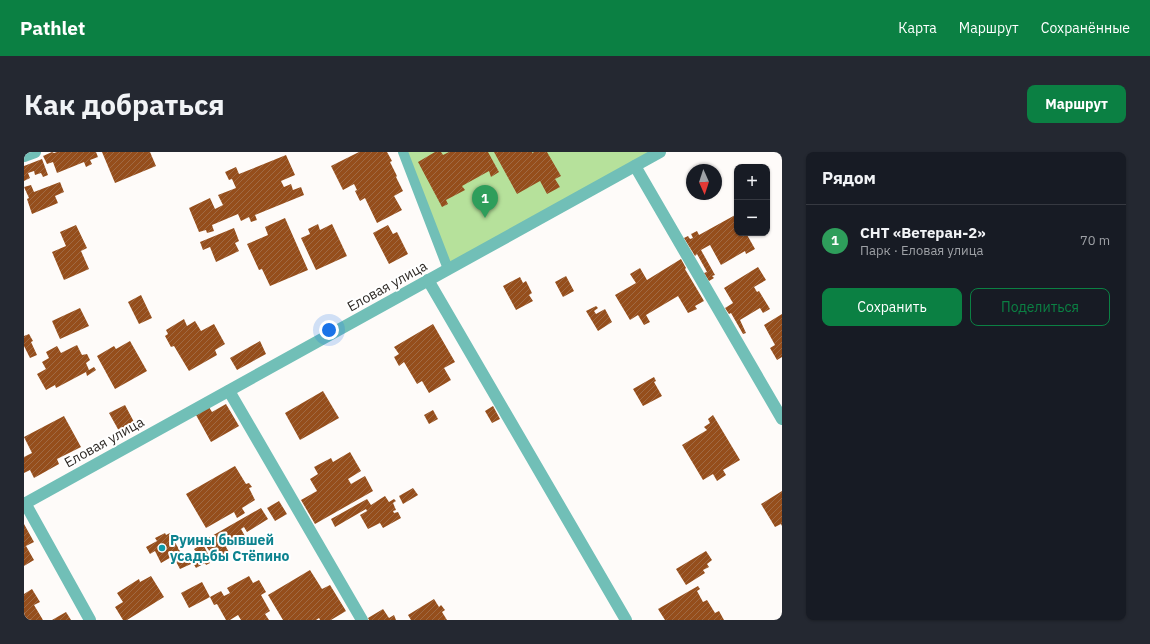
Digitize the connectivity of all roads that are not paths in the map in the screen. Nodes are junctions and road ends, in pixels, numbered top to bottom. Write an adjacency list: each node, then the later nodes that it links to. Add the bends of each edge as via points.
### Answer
1 (35, 152): 4 (street)
2 (403, 152): 6 (lane)
3 (660, 152): 5 (street, Еловая улица)
4 (24, 156)
5 (635, 166): 6 (street, Еловая улица); 9 (street)
6 (448, 269): 7 (street, Еловая улица)
7 (428, 280): 8 (street, Еловая улица); 13 (street)
8 (229, 391): 10 (street, Еловая улица); 12 (street)
9 (782, 420)
10 (24, 503): 11 (street)
11 (90, 620)
12 (362, 620)
13 (626, 620)

